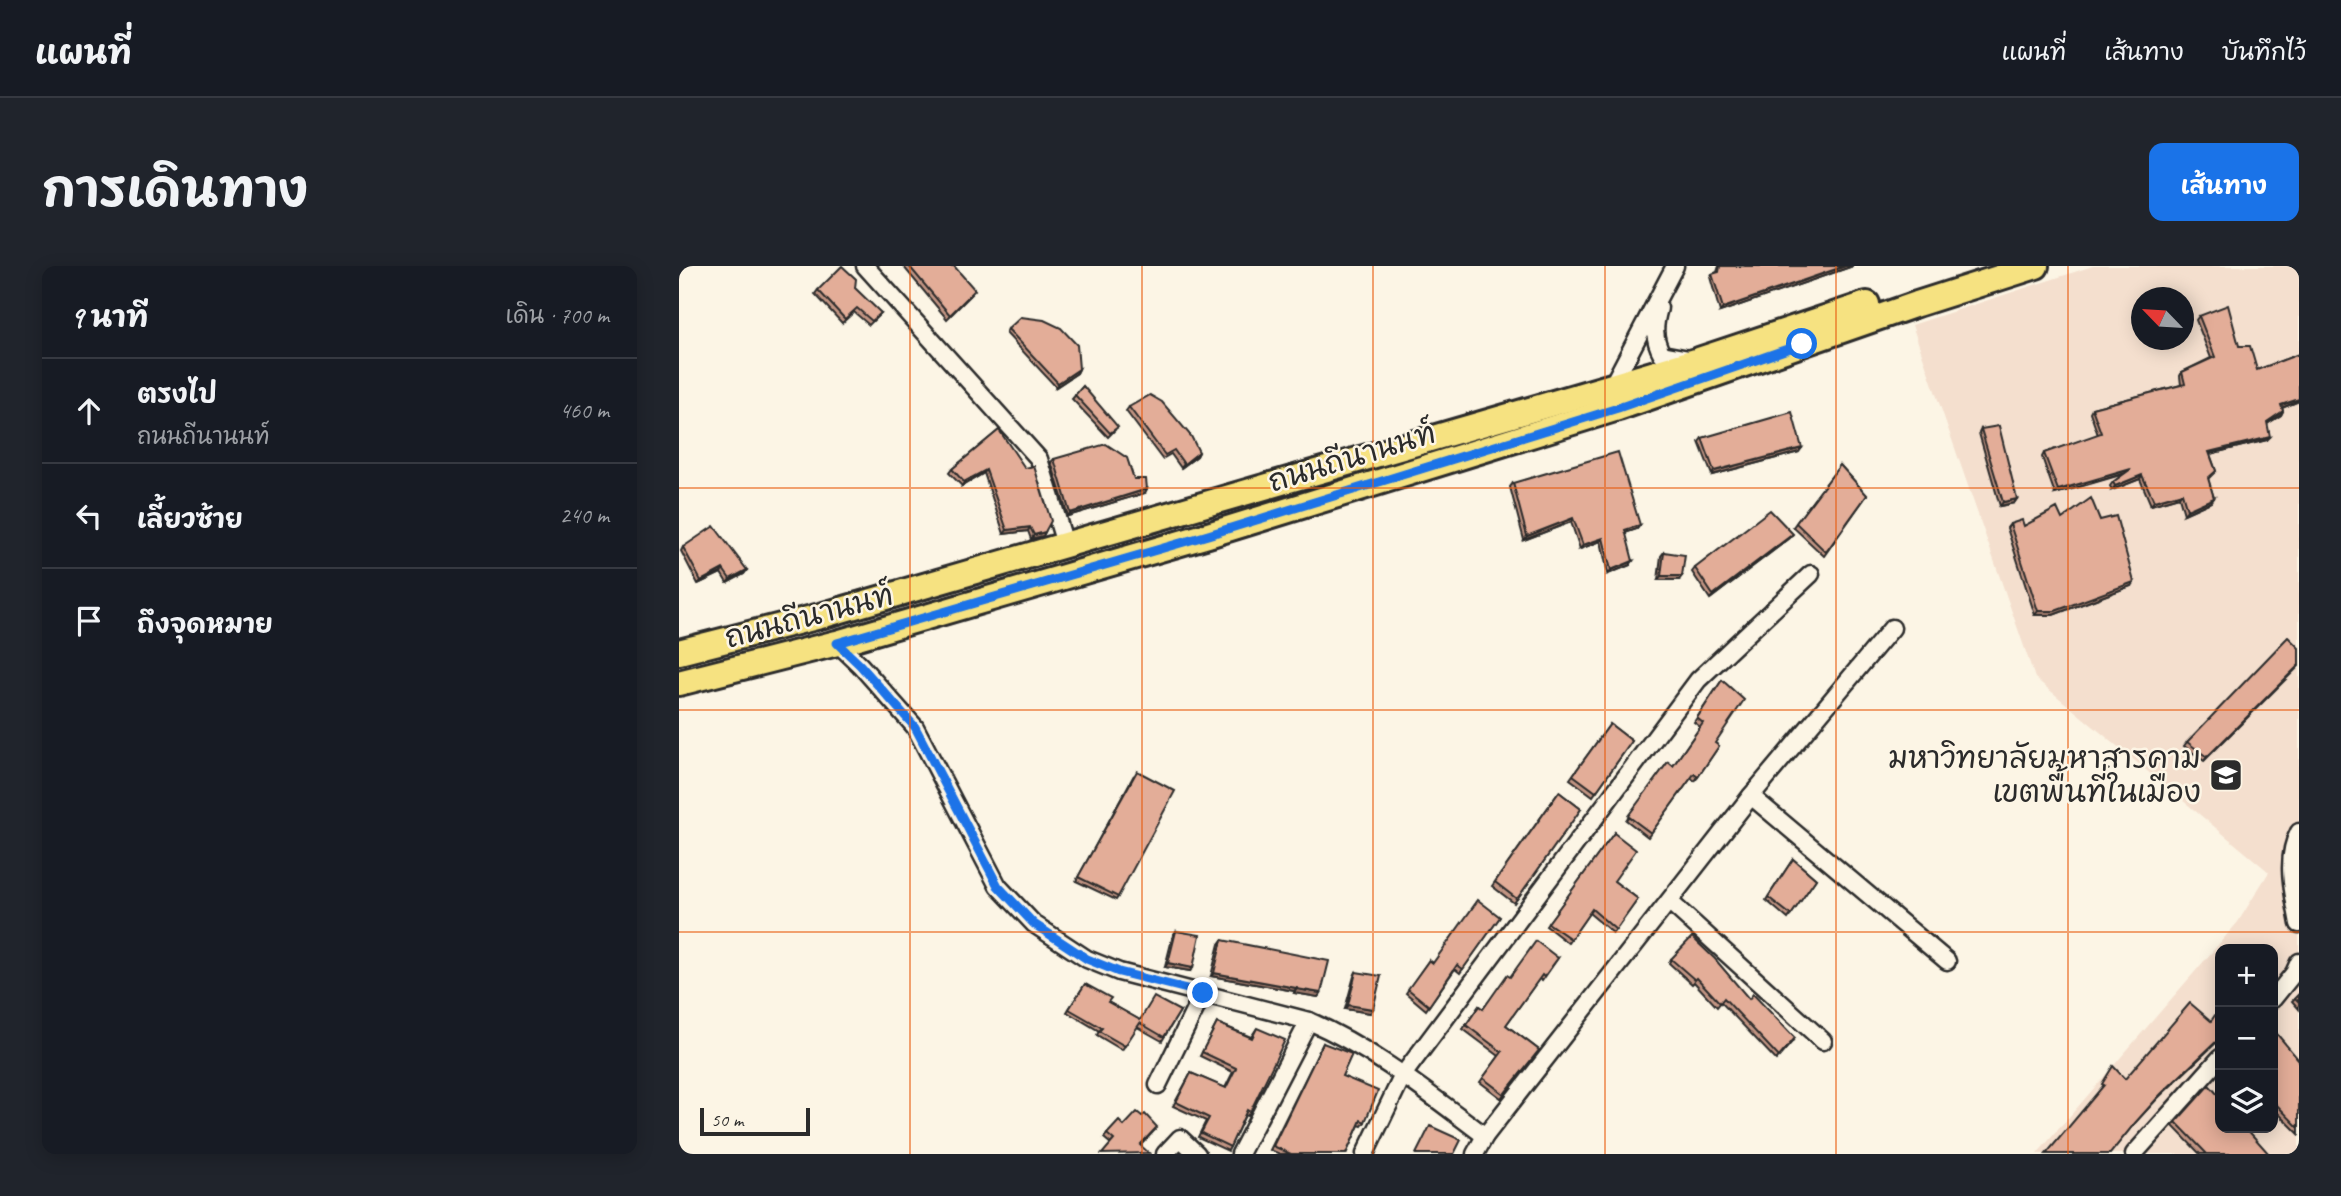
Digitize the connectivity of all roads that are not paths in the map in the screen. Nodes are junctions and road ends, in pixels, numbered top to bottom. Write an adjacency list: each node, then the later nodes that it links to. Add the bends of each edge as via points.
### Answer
1 (865, 266): 8 (street, via 1039,460)
2 (1675, 266): 5 (street)
3 (1981, 266): 6 (main road, ถนนถีนานนท์)
4 (2036, 266): 11 (main road, ถนนถีนานนท์, via 1605,412)
5 (1666, 282): 6 (street, via 1654,341 1662,354); 7 (street)
6 (1699, 360): 7 (main road, ถนนถีนานนท์)
7 (1612, 386): 8 (main road, ถนนถีนานนท์)
8 (1065, 544): 12 (main road, ถนนถีนานนท์)
9 (1811, 574): 25 (street, via 1698,680)
10 (1892, 628): 14 (street)
11 (837, 643): 13 (main road, ถนนถีนานนท์); 20 (street, via 915,727 998,886 1034,924 1108,968)
12 (679, 652)
13 (679, 682)
14 (1751, 796): 16 (street); 18 (street)
15 (2299, 832): 17 (street, via 2291,857)
16 (1670, 902): 23 (street); 27 (street)
17 (2299, 925)
18 (1947, 961)
19 (2299, 962): 21 (street)
20 (1203, 993): 22 (street); 26 (street)
21 (2278, 993)
22 (1309, 1021): 25 (street, via 1339,1034); 30 (street)
23 (1823, 1041)
24 (2215, 1064): 33 (street)
25 (1403, 1075): 27 (street); 31 (street)
26 (1158, 1085)
27 (1485, 1136): 32 (street)
28 (1165, 1154): 29 (street, via 1180,1138)
29 (1197, 1154)
30 (1240, 1154)
31 (1365, 1154)
32 (1475, 1154)
33 (2134, 1154)

